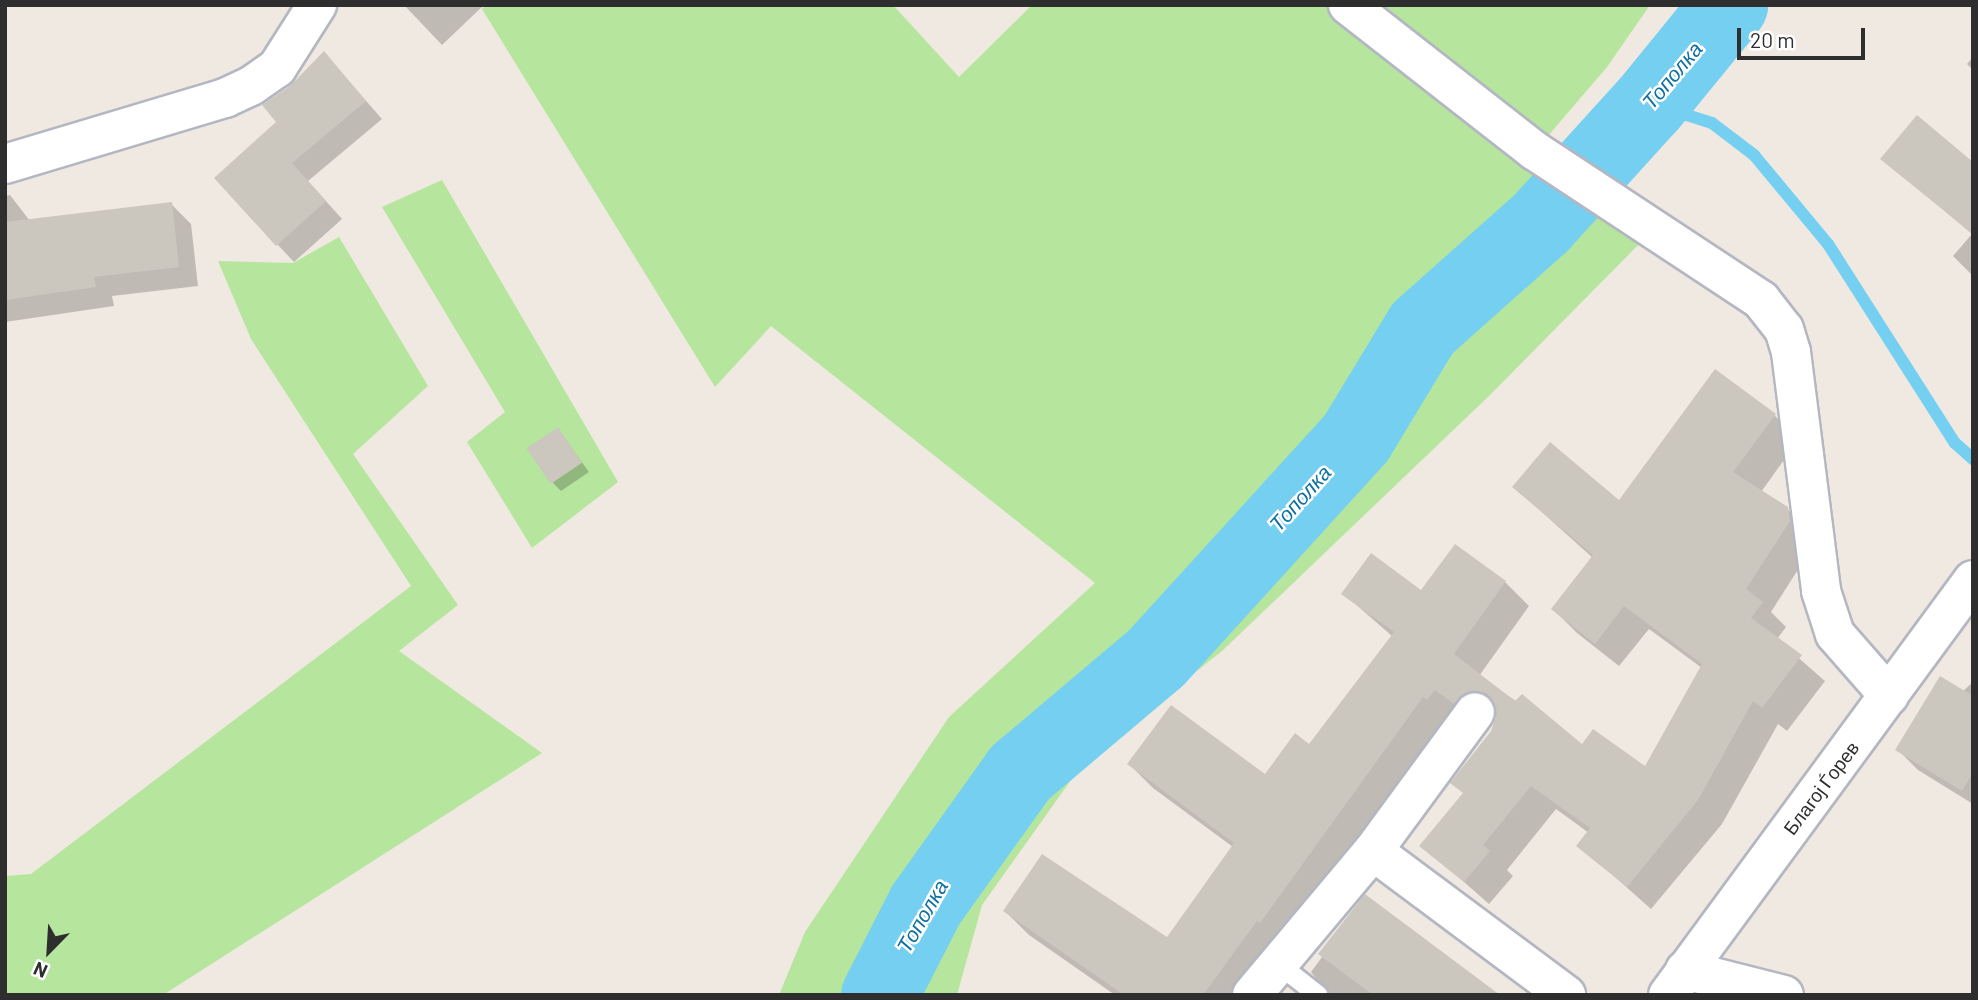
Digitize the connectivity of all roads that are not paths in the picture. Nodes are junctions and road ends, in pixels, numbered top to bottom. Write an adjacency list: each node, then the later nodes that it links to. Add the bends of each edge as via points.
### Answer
1 (317, 5): 3 (street, via 276,68 251,86)
2 (1350, 6): 5 (street, via 1535,151 1761,300 1784,329 1791,352 1821,591 1835,634)
3 (5, 164)
4 (1969, 585): 5 (street, Благој Ѓорев)
5 (1889, 696): 9 (street, Благој Ѓорев)
6 (1475, 712): 7 (street)
7 (1373, 851): 8 (street); 12 (street)
8 (1276, 962): 10 (street); 11 (lane)
9 (1677, 982): 13 (street)
10 (1252, 995)
11 (1318, 995)
12 (1566, 995)
13 (1784, 995)

